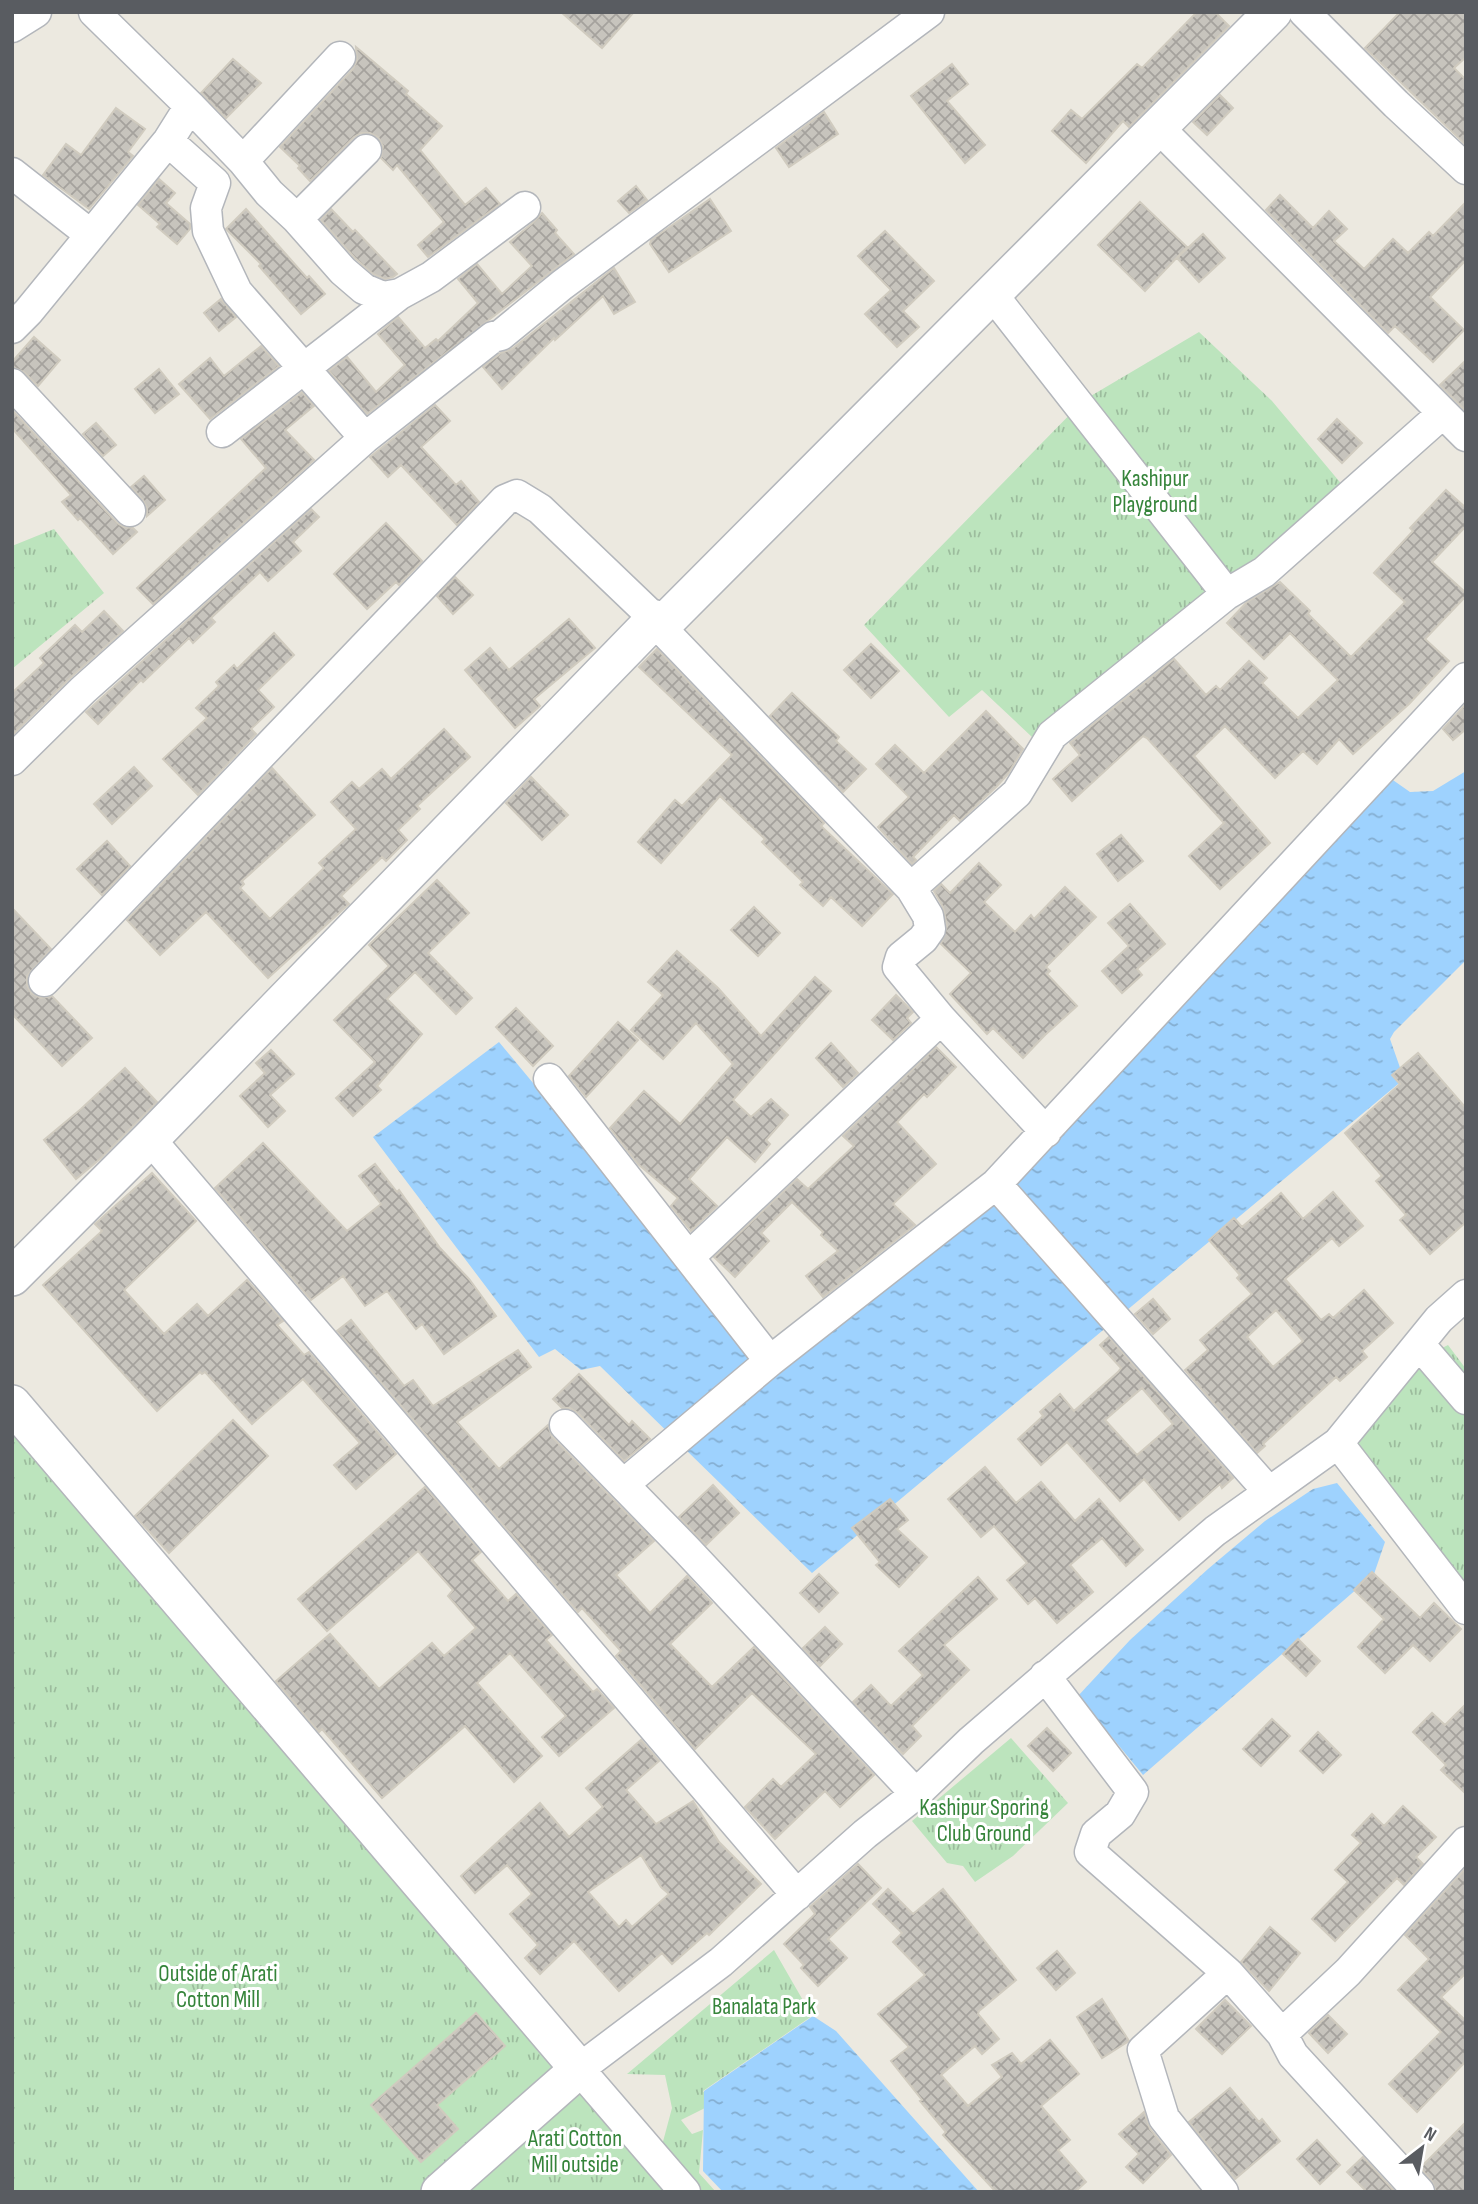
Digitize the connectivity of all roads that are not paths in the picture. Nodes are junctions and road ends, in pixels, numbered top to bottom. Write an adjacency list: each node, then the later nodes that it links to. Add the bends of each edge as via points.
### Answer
1 (36, 12): 6 (street)
2 (94, 12): 8 (street)
3 (929, 12): 26 (street)
4 (1273, 12): 9 (street)
5 (1304, 12): 13 (street)
6 (12, 27)
7 (340, 57): 12 (street)
8 (190, 106): 10 (street); 12 (street)
9 (1158, 127): 19 (street); 23 (street)
10 (168, 141): 17 (street); 21 (street, via 215,183 206,208 208,231 237,292)
11 (366, 150): 16 (street)
12 (243, 161): 16 (street)
13 (1466, 169)
14 (12, 173): 17 (street)
15 (525, 207): 18 (street, via 431,278)
16 (297, 219): 18 (street, via 364,289 383,297)
17 (91, 235): 20 (street)
18 (400, 294): 21 (street)
19 (992, 294): 28 (street); 29 (street)
20 (12, 328)
21 (304, 368): 24 (street); 26 (street)
22 (12, 384): 27 (street)
23 (1443, 413): 25 (street); 28 (street, via 1264,572)
24 (222, 432)
25 (1466, 436)
26 (365, 438): 31 (street, via 83,690)
27 (130, 512)
28 (1227, 594): 32 (street, via 1052,735 1017,793)
29 (657, 623): 32 (street); 33 (street, via 540,509 517,495 505,500); 37 (street)
30 (1466, 678): 36 (street)
31 (12, 760)
32 (911, 888): 34 (street, via 928,916 930,929 901,957 898,967)
33 (44, 981)
34 (941, 1019): 36 (street); 39 (street)
35 (550, 1079): 39 (street)
36 (1046, 1132): 38 (street)
37 (150, 1139): 40 (street); 54 (street)
38 (996, 1184): 43 (street); 49 (street)
39 (689, 1257): 43 (street)
40 (12, 1277)
41 (1466, 1295): 42 (street)
42 (1419, 1344): 44 (street); 47 (street)
43 (770, 1361): 48 (street)
44 (1466, 1399)
45 (12, 1404): 57 (street)
46 (565, 1425): 48 (street)
47 (1338, 1443): 49 (street); 50 (street)
48 (624, 1483): 52 (street)
49 (1269, 1492): 51 (street, via 1215,1531)
50 (1466, 1609)
51 (1045, 1676): 52 (street); 55 (street, via 1133,1793 1120,1814 1096,1834 1090,1852)
52 (916, 1794): 54 (street)
53 (1466, 1843): 56 (street, via 1348,1972)
54 (797, 1895): 57 (street, via 721,1962)
55 (1228, 1973): 56 (street); 60 (street, via 1143,2050 1164,2118)
56 (1282, 2034): 61 (street, via 1293,2055)
57 (579, 2069): 58 (street); 59 (street)
58 (440, 2192)
59 (685, 2192)
60 (1223, 2192)
61 (1419, 2192)

